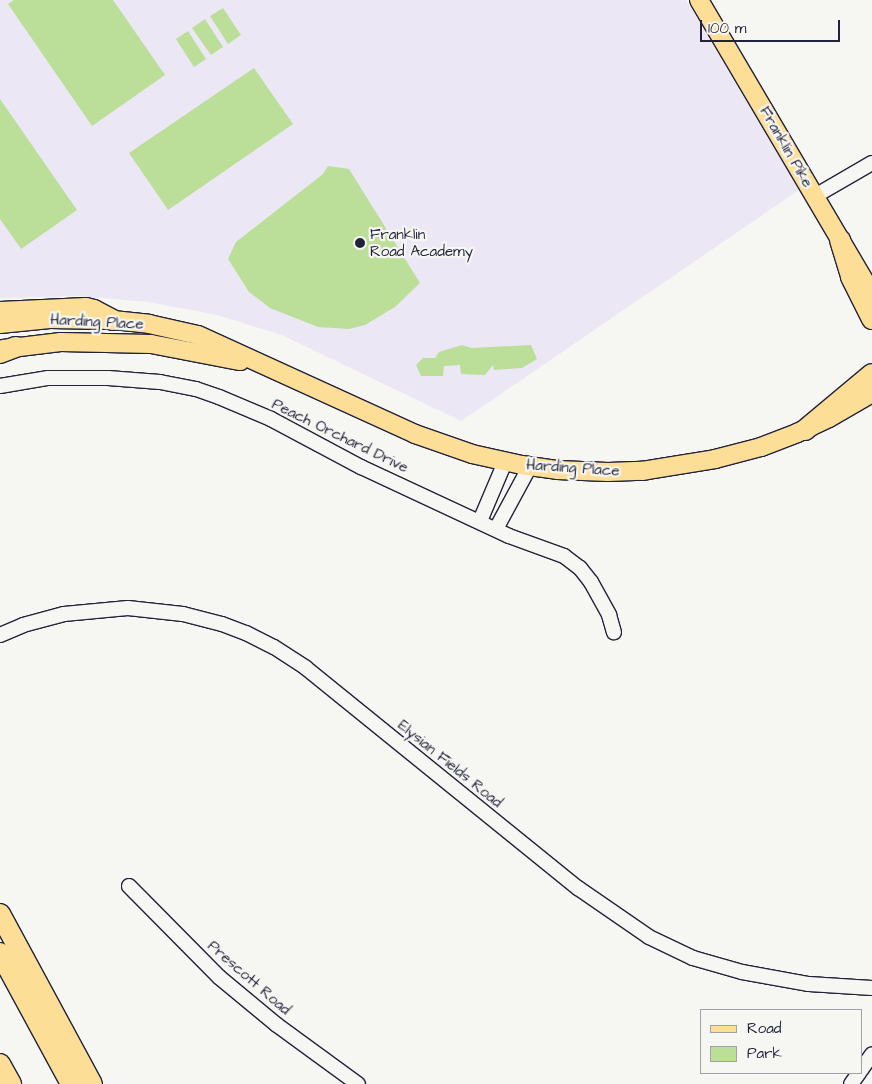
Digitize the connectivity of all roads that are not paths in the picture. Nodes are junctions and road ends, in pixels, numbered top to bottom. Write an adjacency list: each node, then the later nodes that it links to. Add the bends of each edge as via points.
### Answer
1 (699, 0): 3 (main road, Franklin Pike)
2 (872, 163): 3 (street)
3 (815, 196): 4 (main road, Franklin Pike)
4 (840, 240): 5 (main road, Franklin Pike); 7 (highway, via 851,277)
5 (872, 294)
6 (0, 312): 8 (highway, via 86,308)
7 (872, 319)
8 (112, 320): 9 (main road, Harding Place, via 50,319); 11 (main road, Harding Place, via 150,324 198,335)
9 (0, 324)
10 (5, 350): 11 (main road, Harding Place, via 61,342 151,344)
11 (277, 369): 16 (main road, Harding Place, via 415,434)
12 (872, 374): 15 (highway)
13 (0, 386): 18 (street, Peach Orchard Drive, via 48,378 108,378 160,382 202,391 271,420 361,467)
14 (872, 392): 15 (main road, Harding Place)
15 (805, 430): 17 (main road, Harding Place, via 737,454 667,468 608,472)
16 (505, 462): 17 (main road, Harding Place); 18 (street)
17 (530, 466): 19 (street)
18 (480, 521): 19 (street, Peach Orchard Drive)
19 (496, 529): 20 (street, Peach Orchard Drive, via 564,556 580,568 610,615)
20 (614, 632)
21 (0, 635): 25 (street, Elysian Fields Road, via 23,624 64,614 128,608 183,614 246,633 306,668 578,888 648,936 693,958 742,972 809,984)
22 (129, 886): 32 (street, Prescott Road, via 219,977 277,1025)
23 (0, 914): 31 (highway)
24 (0, 953): 30 (highway)
25 (872, 988)
26 (872, 1054): 28 (street)
27 (0, 1064): 29 (highway)
28 (862, 1068)
29 (11, 1084)
30 (71, 1084)
31 (92, 1084)
32 (358, 1084)

